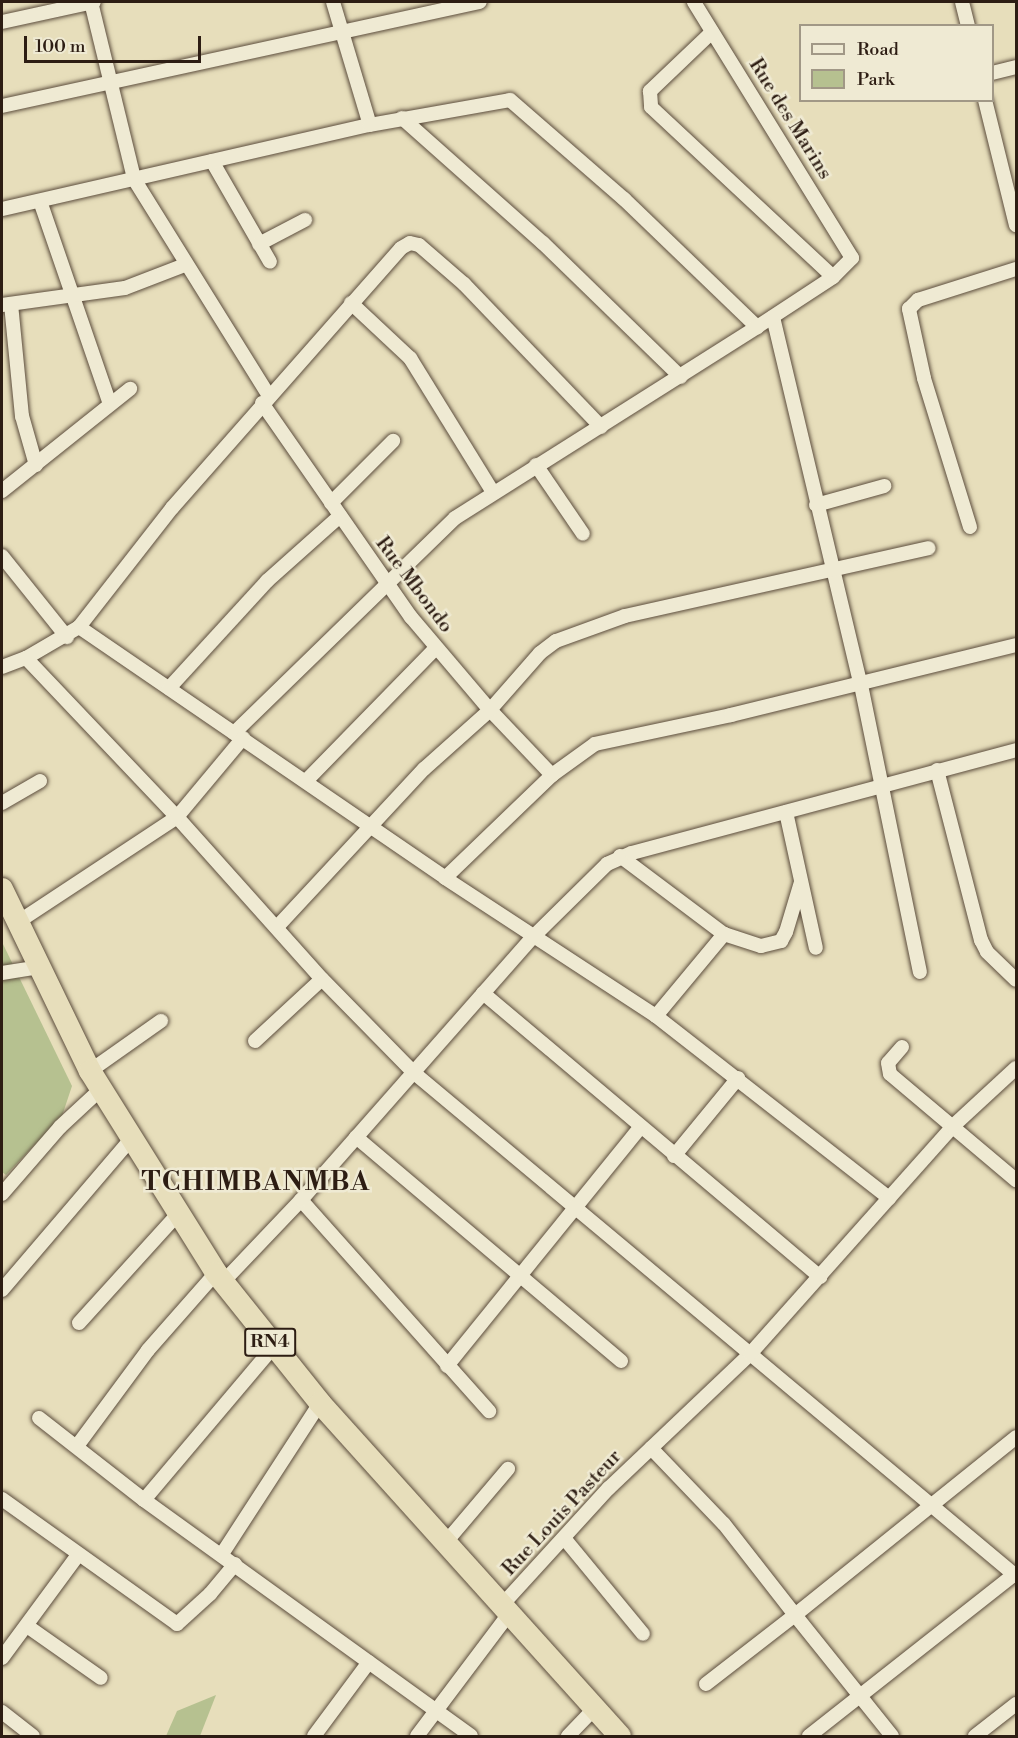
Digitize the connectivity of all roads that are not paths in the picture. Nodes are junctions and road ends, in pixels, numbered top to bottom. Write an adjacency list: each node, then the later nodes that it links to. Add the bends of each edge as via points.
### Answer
1 (92, 2): 6 (street); 12 (street, Rue Mbondo)
2 (333, 2): 8 (street)
3 (480, 2): 8 (street)
4 (694, 2): 9 (street, Rue des Marins)
5 (962, 2): 7 (street)
6 (2, 22)
7 (968, 24)
8 (341, 31): 12 (street); 16 (street)
9 (712, 32): 27 (street, Rue des Marins, via 852,258); 27 (street, via 650,91 651,107)
10 (1017, 67): 11 (street)
11 (994, 73)
12 (111, 82): 14 (street); 18 (street, Rue Mbondo)
13 (986, 102): 22 (street)
14 (2, 106)
15 (402, 118): 16 (street); 32 (street, via 502,99 518,103); 33 (street, via 551,251)
16 (370, 124): 17 (street)
17 (212, 161): 18 (street); 23 (street)
18 (134, 179): 19 (street); 25 (street, Rue Mbondo)
19 (40, 201): 20 (street); 28 (street)
20 (2, 209)
21 (305, 220): 23 (street)
22 (1017, 225)
23 (259, 243): 24 (street)
24 (270, 262)
25 (185, 265): 28 (street, via 125,288); 35 (street, Rue Mbondo)
26 (1017, 269): 47 (street, via 918,300 909,309 924,378)
27 (833, 277): 31 (street)
28 (74, 297): 30 (street); 36 (street)
29 (351, 303): 35 (street); 37 (street, via 401,248 410,243 419,245 473,292); 43 (street, via 410,358)
30 (6, 304): 39 (street, via 22,416)
31 (773, 317): 32 (street); 45 (street)
32 (757, 327): 33 (street)
33 (681, 377): 37 (street)
34 (130, 389): 36 (street)
35 (266, 400): 44 (street, Rue Mbondo); 53 (street, via 172,508)
36 (110, 404): 39 (street)
37 (601, 427): 40 (street)
38 (393, 441): 44 (street)
39 (36, 465): 42 (street)
40 (536, 465): 43 (street); 48 (street)
41 (885, 486): 45 (street)
42 (2, 490)
43 (492, 491): 52 (street, via 451,522)
44 (331, 503): 46 (street, Rue Mbondo)
45 (816, 505): 51 (street)
46 (340, 516): 52 (street, Rue Mbondo); 60 (street, via 267,581)
47 (970, 527)
48 (583, 534)
49 (928, 548): 51 (street)
50 (2, 556): 54 (street)
51 (831, 569): 59 (street); 61 (street, via 625,616 556,641 540,653)
52 (386, 583): 56 (street, Rue Mbondo); 62 (street)
53 (78, 627): 54 (street); 60 (street)
54 (67, 637): 57 (street)
55 (1017, 645): 59 (street)
56 (436, 648): 61 (street, Rue Mbondo); 67 (street)
57 (26, 658): 58 (street); 71 (street)
58 (2, 667)
59 (861, 685): 65 (street, via 595,744); 68 (street)
60 (169, 688): 62 (street)
61 (490, 710): 65 (street, Rue Mbondo); 72 (street, via 424,769)
62 (238, 736): 67 (street); 71 (street)
63 (1017, 750): 64 (street)
64 (937, 770): 68 (street); 86 (street, via 981,940 987,952)
65 (552, 775): 74 (street)
66 (40, 781): 69 (street)
67 (306, 781): 72 (street)
68 (882, 784): 70 (street); 83 (street)
69 (2, 803)
70 (786, 812): 73 (street); 75 (street)
71 (177, 818): 77 (street); 78 (street)
72 (372, 827): 74 (street); 78 (street)
73 (620, 856): 79 (street); 80 (street)
74 (445, 878): 80 (street)
75 (801, 882): 79 (street, via 781,940 761,946); 81 (street)
76 (2, 889): 77 (highway, RN4)
77 (18, 922): 82 (highway, RN4)
78 (277, 927): 85 (street)
79 (724, 934): 88 (street)
80 (534, 936): 87 (street); 88 (street)
81 (816, 948)
82 (38, 967): 84 (street); 95 (highway, RN4)
83 (920, 972)
84 (2, 974)
85 (322, 979): 90 (street); 93 (street)
86 (1017, 980)
87 (483, 993): 93 (street); 97 (street)
88 (656, 1016): 94 (street)
89 (161, 1021): 95 (street)
90 (255, 1041)
91 (902, 1047): 96 (street, via 888,1063 890,1074)
92 (1016, 1069): 96 (street, Rue Louis Pasteur)
93 (413, 1072): 98 (street); 105 (street)
94 (738, 1078): 100 (street); 103 (street)
95 (95, 1080): 99 (highway, RN4); 102 (street, via 60,1127)
96 (952, 1127): 101 (street); 103 (street, Rue Louis Pasteur)
97 (640, 1128): 100 (street); 105 (street)
98 (356, 1137): 104 (street); 107 (street)
99 (130, 1140): 106 (highway, RN4); 110 (street)
100 (674, 1156): 109 (street)
101 (1017, 1180)
102 (3, 1190)
103 (889, 1198): 109 (street, Rue Louis Pasteur)
104 (301, 1200): 108 (street); 115 (street)
105 (573, 1209): 107 (street); 113 (street)
106 (177, 1215): 108 (highway, RN4); 111 (street)
107 (519, 1274): 114 (street); 115 (street)
108 (220, 1277): 112 (highway, RN4); 120 (street, via 147,1350)
109 (820, 1277): 113 (street, Rue Louis Pasteur)
110 (2, 1290)
111 (79, 1323)
112 (274, 1346): 116 (highway, RN4); 124 (street)
113 (750, 1354): 121 (street, Rue Louis Pasteur); 125 (street)
114 (621, 1361)
115 (447, 1366): 117 (street)
116 (320, 1403): 127 (highway, RN4); 128 (street)
117 (489, 1411)
118 (39, 1418): 120 (street)
119 (1017, 1437): 125 (street)
120 (77, 1446): 124 (street)
121 (651, 1448): 126 (street, Rue Louis Pasteur); 133 (street, via 724,1524)
122 (508, 1469): 127 (street)
123 (2, 1499): 129 (street)
124 (144, 1500): 128 (street)
125 (928, 1504): 131 (street); 133 (street)
126 (564, 1538): 132 (street, Rue Louis Pasteur); 135 (street)
127 (446, 1542): 132 (highway, RN4)
128 (222, 1554): 130 (street)
129 (78, 1555): 130 (street, via 177,1624); 134 (street)
130 (235, 1564): 137 (street)
131 (1016, 1575): 140 (street)
132 (505, 1610): 142 (highway, RN4); 143 (street, Rue Louis Pasteur)
133 (795, 1615): 139 (street); 140 (street)
134 (27, 1626): 136 (street); 138 (street)
135 (643, 1634)
136 (2, 1658)
137 (369, 1662): 143 (street); 146 (street)
138 (100, 1678)
139 (706, 1684)
140 (859, 1698): 151 (street); 152 (street)
141 (1017, 1704): 153 (street)
142 (595, 1708): 149 (street); 150 (highway, RN4)
143 (436, 1710): 147 (street, Rue Louis Pasteur); 148 (street)
144 (2, 1712): 145 (street)
145 (33, 1737)
146 (315, 1737)
147 (417, 1737)
148 (471, 1737)
149 (568, 1737)
150 (620, 1737)
151 (809, 1737)
152 (892, 1737)
153 (975, 1737)

